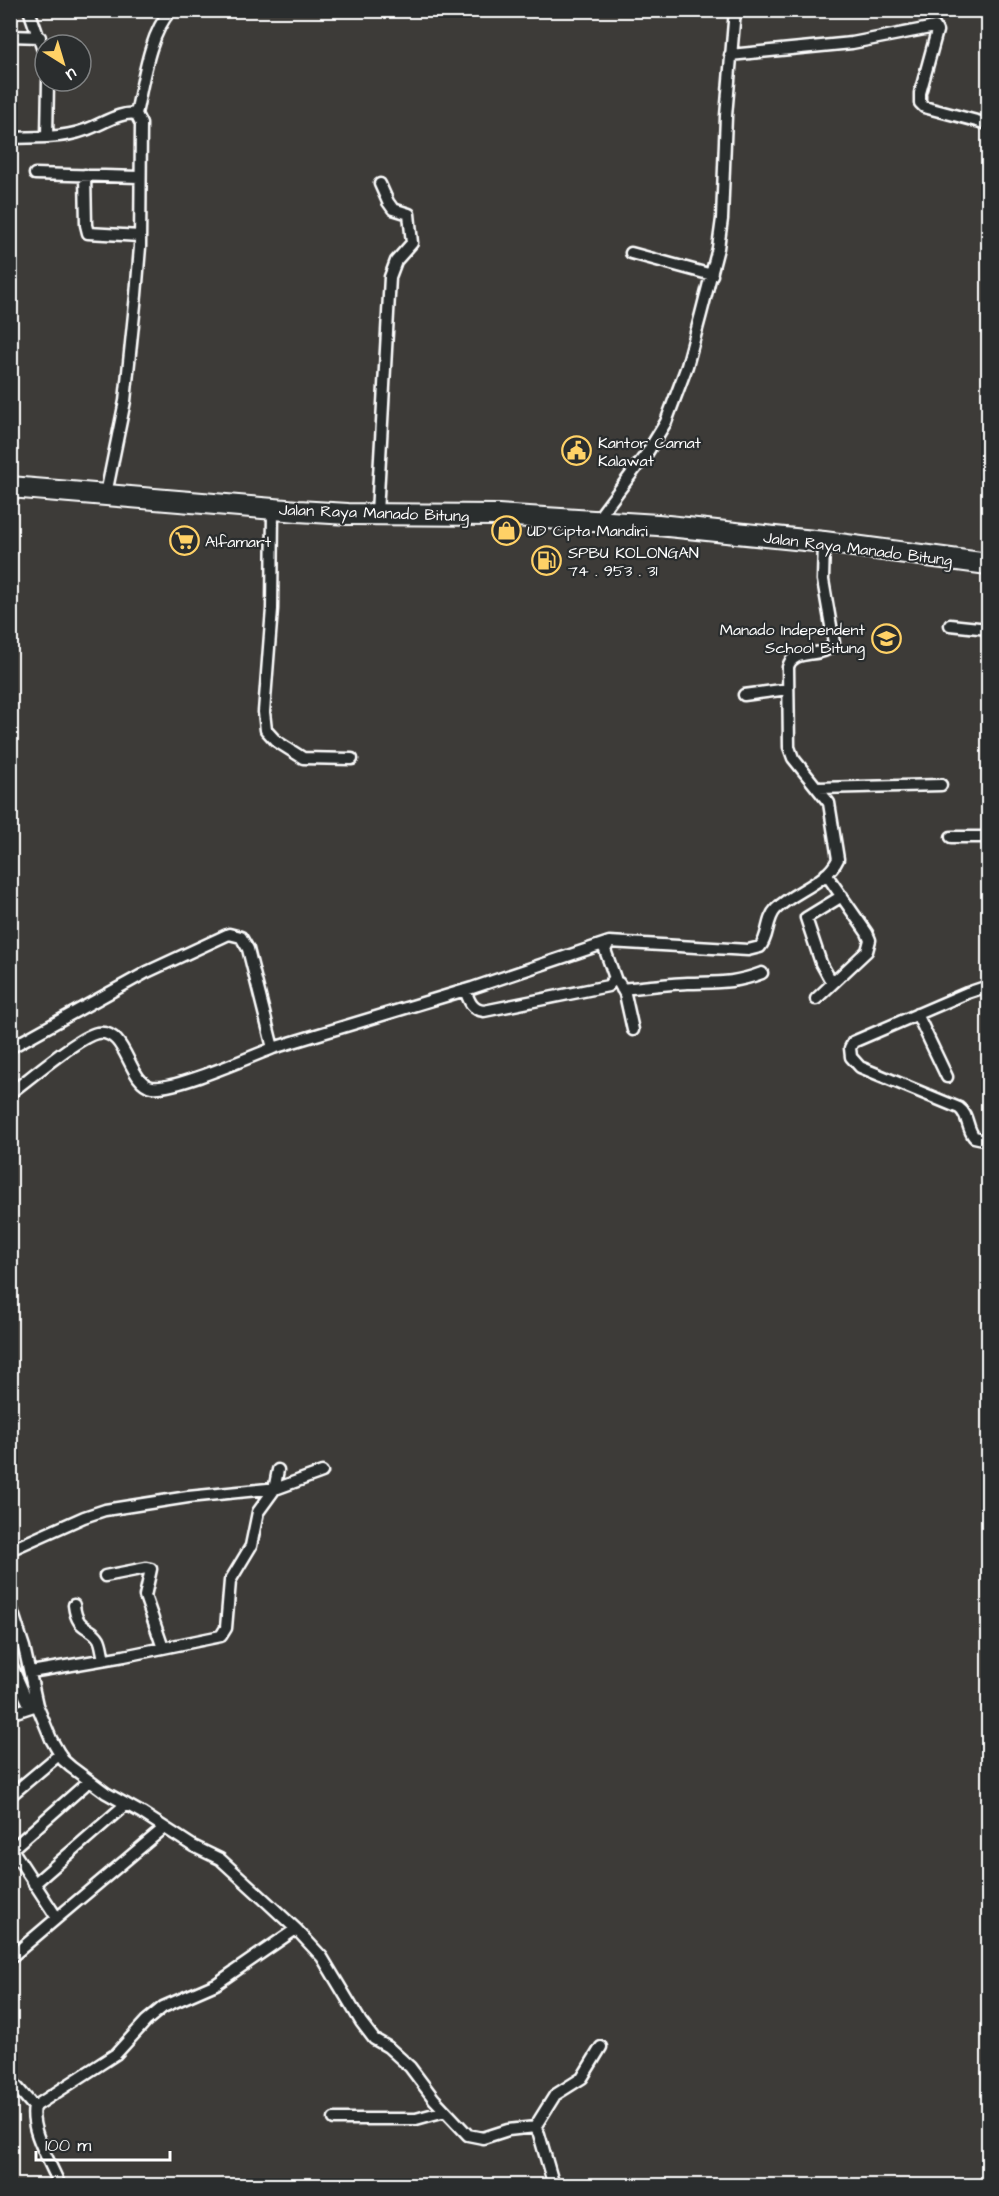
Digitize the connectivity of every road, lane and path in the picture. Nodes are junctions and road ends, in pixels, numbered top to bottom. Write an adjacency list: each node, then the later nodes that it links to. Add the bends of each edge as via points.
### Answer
1 (29, 10): 4 (street)
2 (171, 10): 9 (street, via 159,26)
3 (735, 10): 7 (street)
4 (38, 33)
5 (10, 36): 6 (street)
6 (33, 37)
7 (730, 55): 10 (street, via 852,43 935,27 920,103); 19 (street, via 722,219)
8 (48, 93): 11 (street)
9 (136, 114): 11 (street, via 122,115 63,137); 15 (street, via 141,124)
10 (988, 124)
11 (47, 136): 12 (street)
12 (10, 138)
13 (35, 174): 14 (street)
14 (85, 175): 15 (street); 17 (street, via 88,233)
15 (139, 177): 17 (street)
16 (380, 184): 23 (street, via 393,209 409,214 412,243 396,261 390,277)
17 (140, 236): 21 (street, via 125,401)
18 (631, 253): 19 (street)
19 (711, 275): 24 (street, via 687,366 666,422)
20 (10, 487): 21 (highway, Jalan Raya Manado Bitung)
21 (106, 494): 22 (highway, Jalan Raya Manado Bitung)
22 (273, 509): 23 (highway, Jalan Raya Manado Bitung); 31 (street, via 266,730 303,758)
23 (377, 513): 24 (highway, Jalan Raya Manado Bitung)
24 (596, 521): 25 (highway, Jalan Raya Manado Bitung)
25 (824, 542): 26 (highway, Jalan Raya Manado Bitung); 29 (street, via 822,580 834,643 828,650 790,661)
26 (988, 564)
27 (950, 626): 28 (street)
28 (988, 629)
29 (788, 689): 30 (street); 33 (street, via 789,750)
30 (744, 695)
31 (352, 759)
32 (941, 785): 33 (street)
33 (818, 788): 36 (street, via 829,802 838,853 837,862)
34 (951, 837): 35 (street)
35 (988, 837)
36 (826, 874): 37 (street); 38 (street, via 774,911 764,941 756,949)
37 (842, 896): 41 (street, via 870,940 867,951); 41 (street, via 806,918)
38 (609, 942): 40 (street, via 605,950); 44 (street)
39 (762, 973): 43 (street, via 726,983)
40 (615, 975): 43 (street); 44 (street, via 608,986 484,1011 470,1004)
41 (832, 983): 45 (street)
42 (988, 986): 46 (street)
43 (622, 988): 47 (street)
44 (465, 990): 49 (street)
45 (816, 999)
46 (917, 1014): 50 (street); 52 (street, via 853,1042 851,1056 860,1067 959,1108 966,1115 974,1137)
47 (633, 1030)
48 (10, 1048): 49 (street, via 147,972 234,934 243,940 250,955)
49 (273, 1048): 51 (street, via 157,1087 144,1083 116,1039 99,1033 78,1043)
50 (947, 1077)
51 (10, 1093)
52 (988, 1140)
53 (278, 1470): 55 (street)
54 (322, 1472): 55 (street)
55 (275, 1488): 56 (street, via 105,1510); 60 (street, via 260,1508 251,1546 230,1581 224,1633)
56 (10, 1550)
57 (105, 1576): 60 (street, via 151,1569 145,1596)
58 (10, 1604): 63 (street)
59 (74, 1605): 61 (street, via 80,1622 98,1639)
60 (163, 1648): 61 (street)
61 (104, 1658): 63 (street)
62 (10, 1662): 64 (street)
63 (31, 1672): 64 (street)
64 (33, 1706): 65 (street); 66 (street)
65 (10, 1714)
66 (60, 1754): 67 (street); 68 (street)
67 (88, 1782): 69 (street); 71 (street)
68 (10, 1796)
69 (126, 1804): 70 (street); 72 (street)
70 (164, 1828): 73 (street); 74 (street, via 220,1859)
71 (11, 1849): 72 (street)
72 (34, 1884): 73 (street)
73 (57, 1918): 75 (street)
74 (296, 1929): 78 (street, via 221,1981 163,2007 108,2061); 79 (street, via 328,1965 374,2039 410,2067)
75 (10, 1958)
76 (602, 2047): 81 (street, via 582,2078 555,2095)
77 (10, 2079): 78 (street)
78 (34, 2107): 82 (street, via 36,2131)
79 (445, 2110): 80 (street, via 416,2119); 81 (street, via 468,2135 483,2138)
80 (334, 2119)
81 (535, 2127): 83 (street)
82 (60, 2186)
83 (554, 2186)

